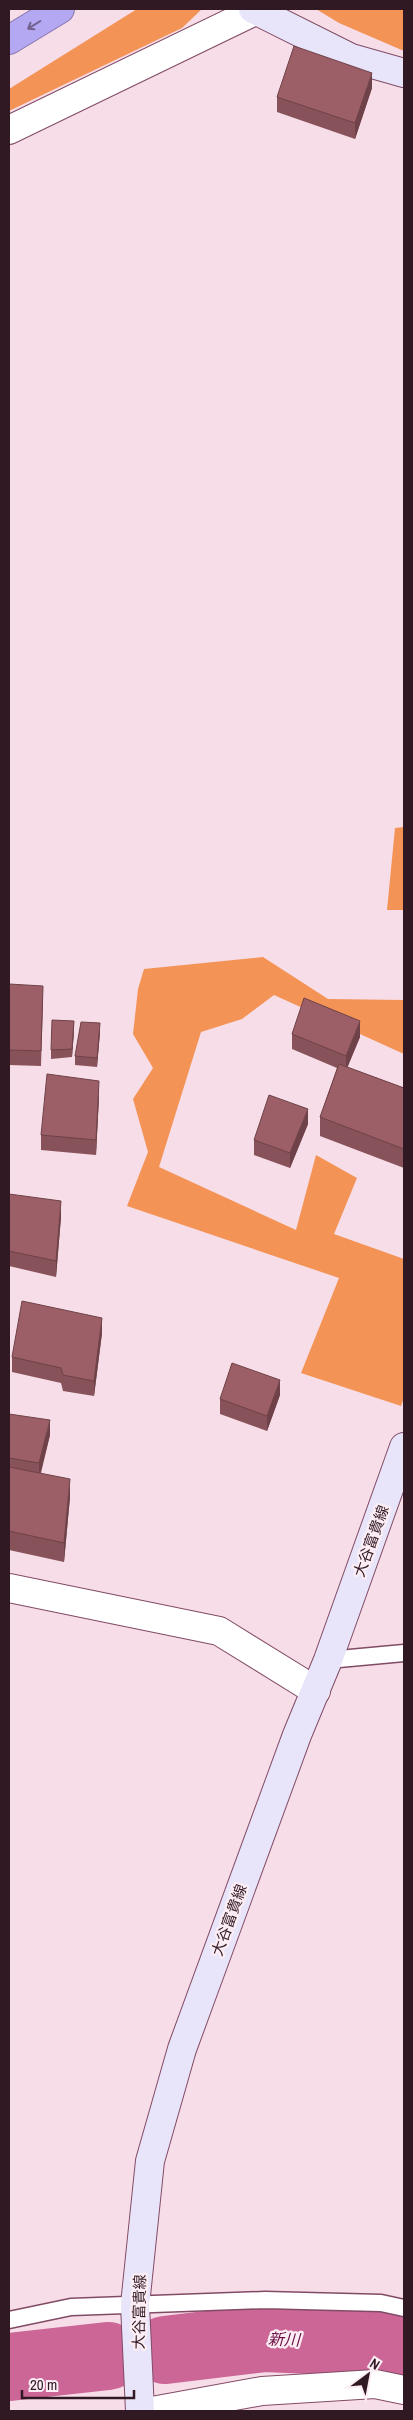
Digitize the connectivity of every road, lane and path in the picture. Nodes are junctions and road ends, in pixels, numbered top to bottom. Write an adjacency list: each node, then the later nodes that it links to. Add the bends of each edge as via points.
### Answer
1 (60, 9): 3 (highway, one-way to 3)
2 (254, 10): 4 (main road, via 351,58); 5 (street)
3 (9, 40)
4 (404, 73)
5 (9, 130)
6 (404, 1447): 9 (main road, 大谷富貴線)
7 (9, 1588): 10 (street, via 219,1631)
8 (404, 1653): 9 (lane)
9 (328, 1660): 10 (main road, 大谷富貴線)
10 (316, 1691): 11 (main road, 大谷富貴線, via 182,2050 150,2161)
11 (136, 2305): 12 (lane, via 265,2300 381,2303); 13 (lane, via 71,2307); 15 (main road, 大谷富貴線)
12 (404, 2308)
13 (9, 2320)
14 (404, 2390): 16 (street, via 374,2384 262,2391)
15 (140, 2411)
16 (152, 2411)

